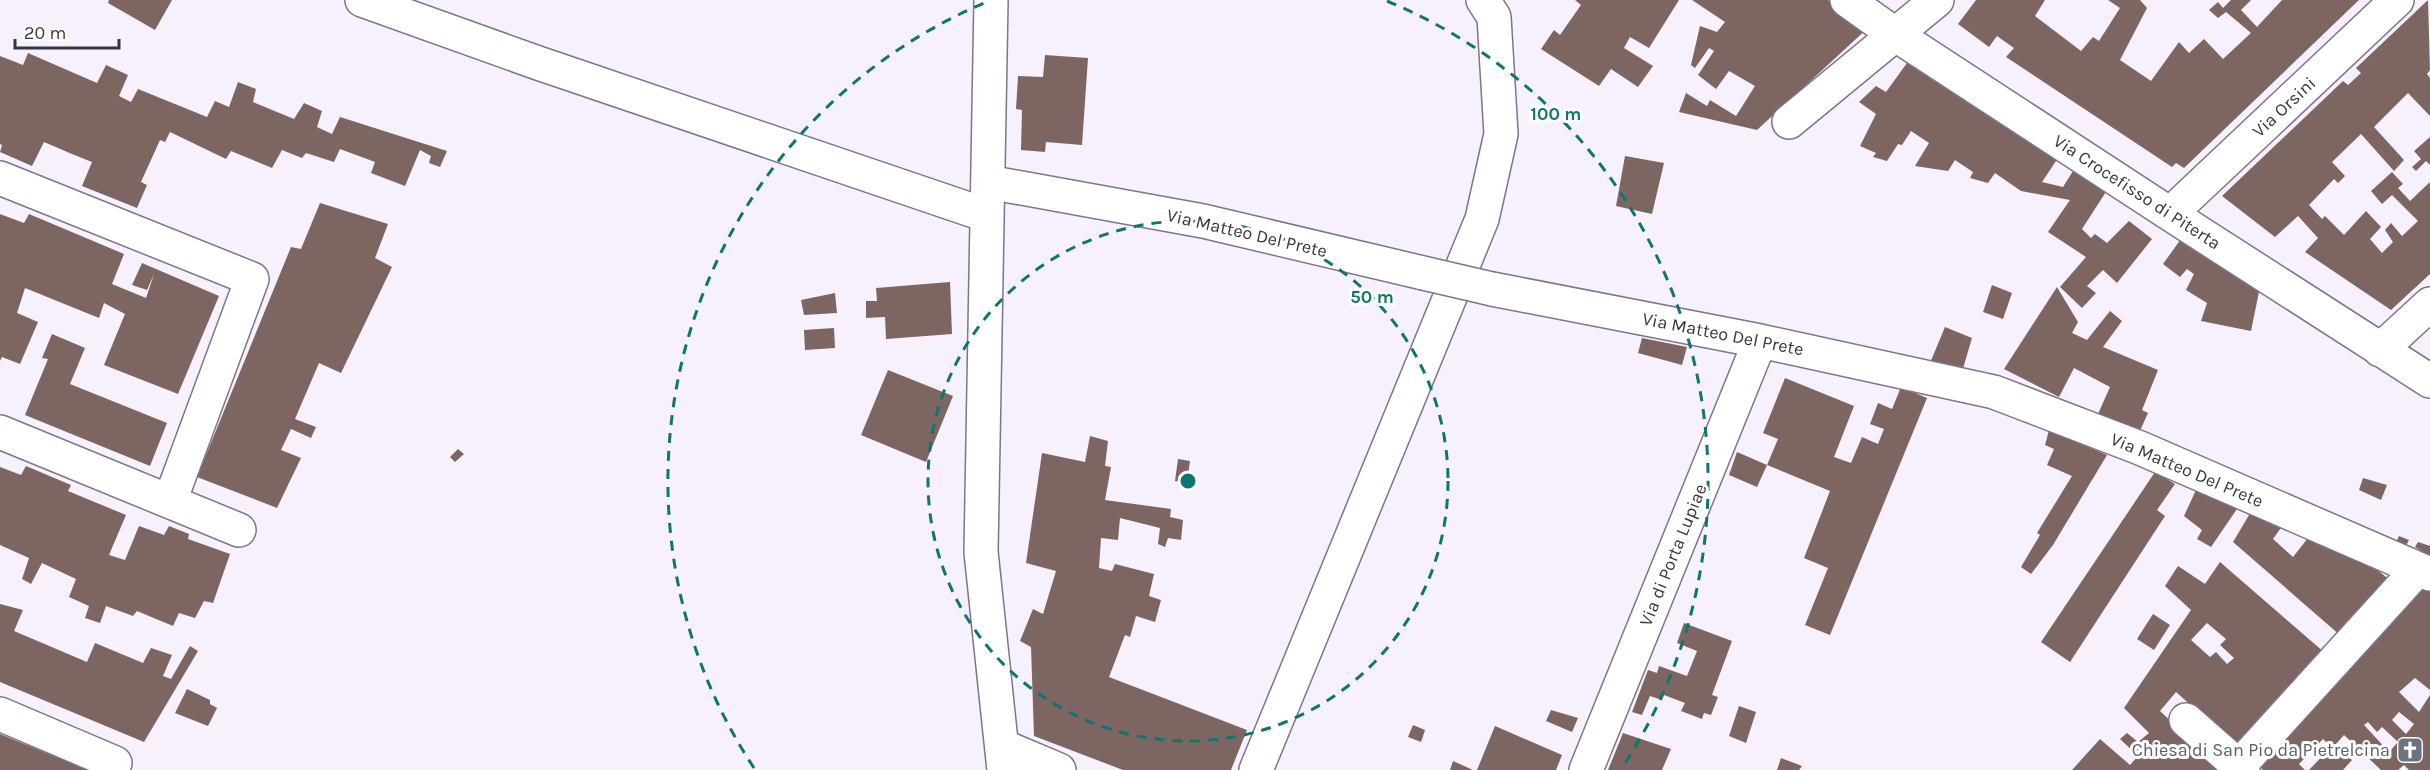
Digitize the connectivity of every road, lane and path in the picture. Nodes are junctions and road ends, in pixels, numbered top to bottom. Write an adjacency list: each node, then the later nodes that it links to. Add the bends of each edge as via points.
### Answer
1 (362, 0): 12 (street)
2 (991, 0): 10 (street)
3 (1847, 0): 7 (street, Via Crocefisso di Piterta)
4 (1936, 0): 7 (street)
5 (2397, 0): 11 (street, Via Orsini)
6 (1497, 6): 27 (street, via 1501,134 1482,219)
7 (1896, 35): 8 (street); 11 (street, Via Crocefisso di Piterta)
8 (1789, 122)
9 (0, 178): 18 (street, via 252,279)
10 (988, 182): 12 (street); 14 (street, Via Matteo Del Prete, bridge, via 1203,221 1492,289)
11 (2170, 214): 15 (street, Via Crocefisso di Piterta)
12 (986, 215): 23 (street, via 981,552)
13 (2430, 304): 15 (street)
14 (1760, 341): 20 (street, Via Matteo Del Prete, via 1994,392 2140,448); 28 (street, Via di Porta Lupiae)
15 (2380, 350): 16 (street, Via Crocefisso di Piterta)
16 (2430, 381)
17 (0, 432): 18 (street)
18 (170, 501): 19 (street)
19 (239, 530)
20 (2424, 572): 25 (street)
21 (0, 714): 24 (street)
22 (2186, 720): 25 (street)
23 (1003, 758): 26 (street)
24 (115, 763)
25 (2241, 768)
26 (1059, 770)
27 (1256, 770)
28 (1586, 770)

